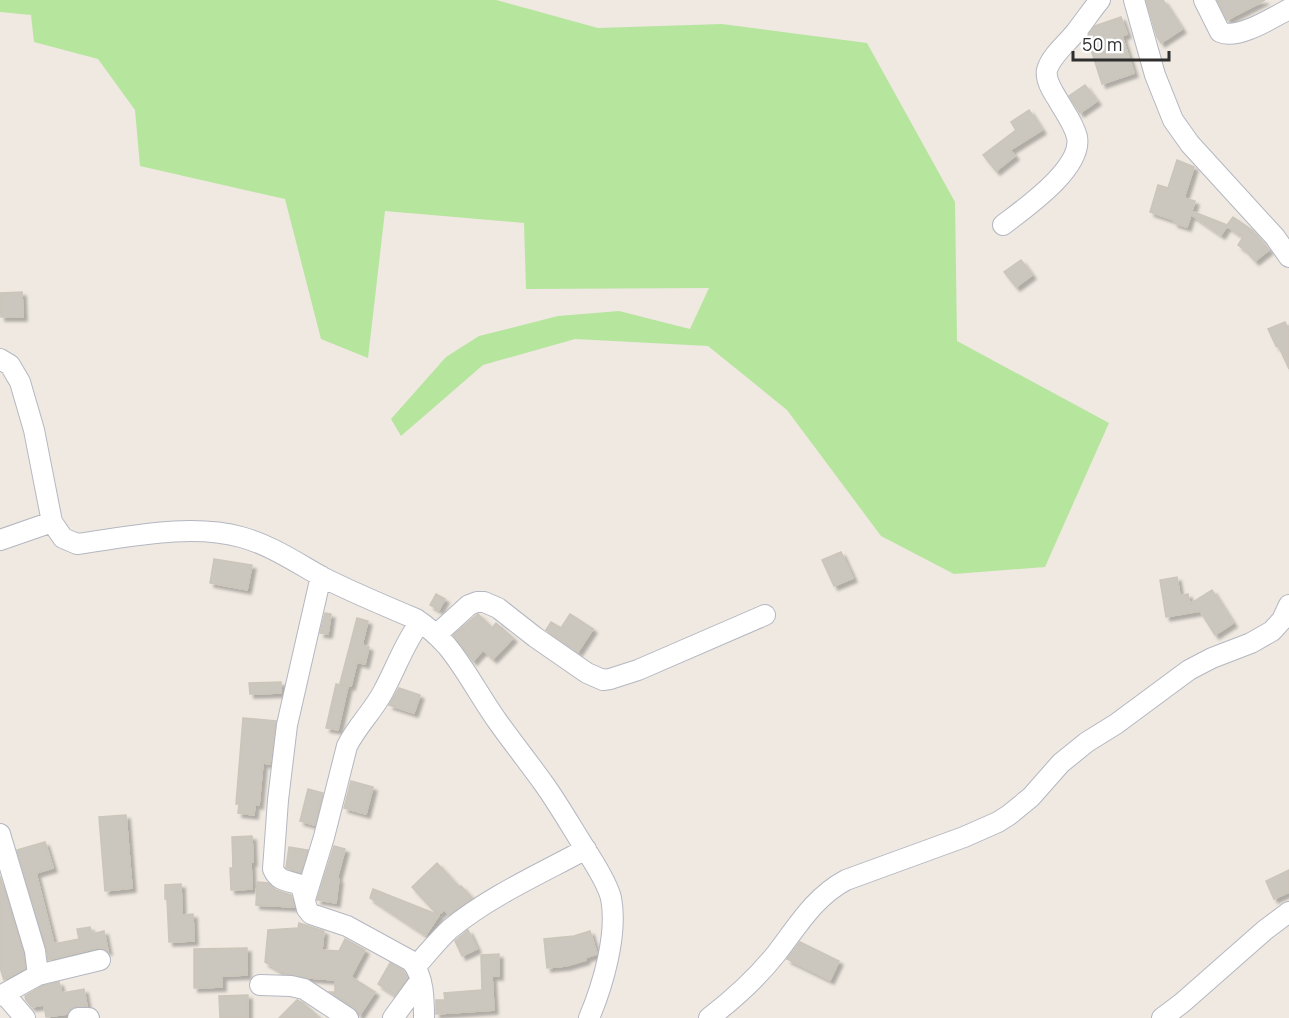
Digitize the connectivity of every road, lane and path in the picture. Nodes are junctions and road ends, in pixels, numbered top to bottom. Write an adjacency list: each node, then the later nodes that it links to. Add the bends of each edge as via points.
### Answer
1 (1100, 0): 5 (street, via 1047,74 1075,131 1077,148 1071,163 1040,197)
2 (1134, 0): 6 (street, via 1155,75 1173,120)
3 (1204, 0): 4 (street, via 1218,29 1230,34)
4 (1289, 9)
5 (1003, 225)
6 (1289, 257)
7 (0, 359): 8 (street, via 10,365 20,382)
8 (52, 522): 9 (street); 10 (street, via 63,538 77,544 188,531 242,537)
9 (0, 540)
10 (321, 576): 13 (street); 17 (street, via 287,725 273,869 277,877 301,885)
11 (1289, 605): 31 (street, via 1272,631 1189,670 1087,742 1031,797 998,822 834,886 815,903 744,990)
12 (765, 615): 14 (street, via 638,670 603,680 587,674 498,608 484,602 469,605)
13 (420, 622): 14 (street); 17 (street, via 380,697 347,746)
14 (436, 635): 16 (street, via 458,660)
15 (0, 834): 21 (street, via 35,951)
16 (585, 849): 20 (street, via 463,919 443,936); 30 (street, via 608,890 612,909 610,947)
17 (305, 899): 20 (street, via 311,914 347,926 398,953 411,961)
18 (1289, 912): 32 (street)
19 (100, 960): 21 (street)
20 (418, 973): 28 (street); 29 (street)
21 (38, 975): 23 (street)
22 (260, 985): 27 (street, via 304,989)
23 (1, 995): 24 (street)
24 (25, 1018)
25 (78, 1018): 26 (street)
26 (89, 1018)
27 (348, 1018)
28 (393, 1018)
29 (424, 1018)
30 (589, 1018)
31 (709, 1018)
32 (1162, 1018)

